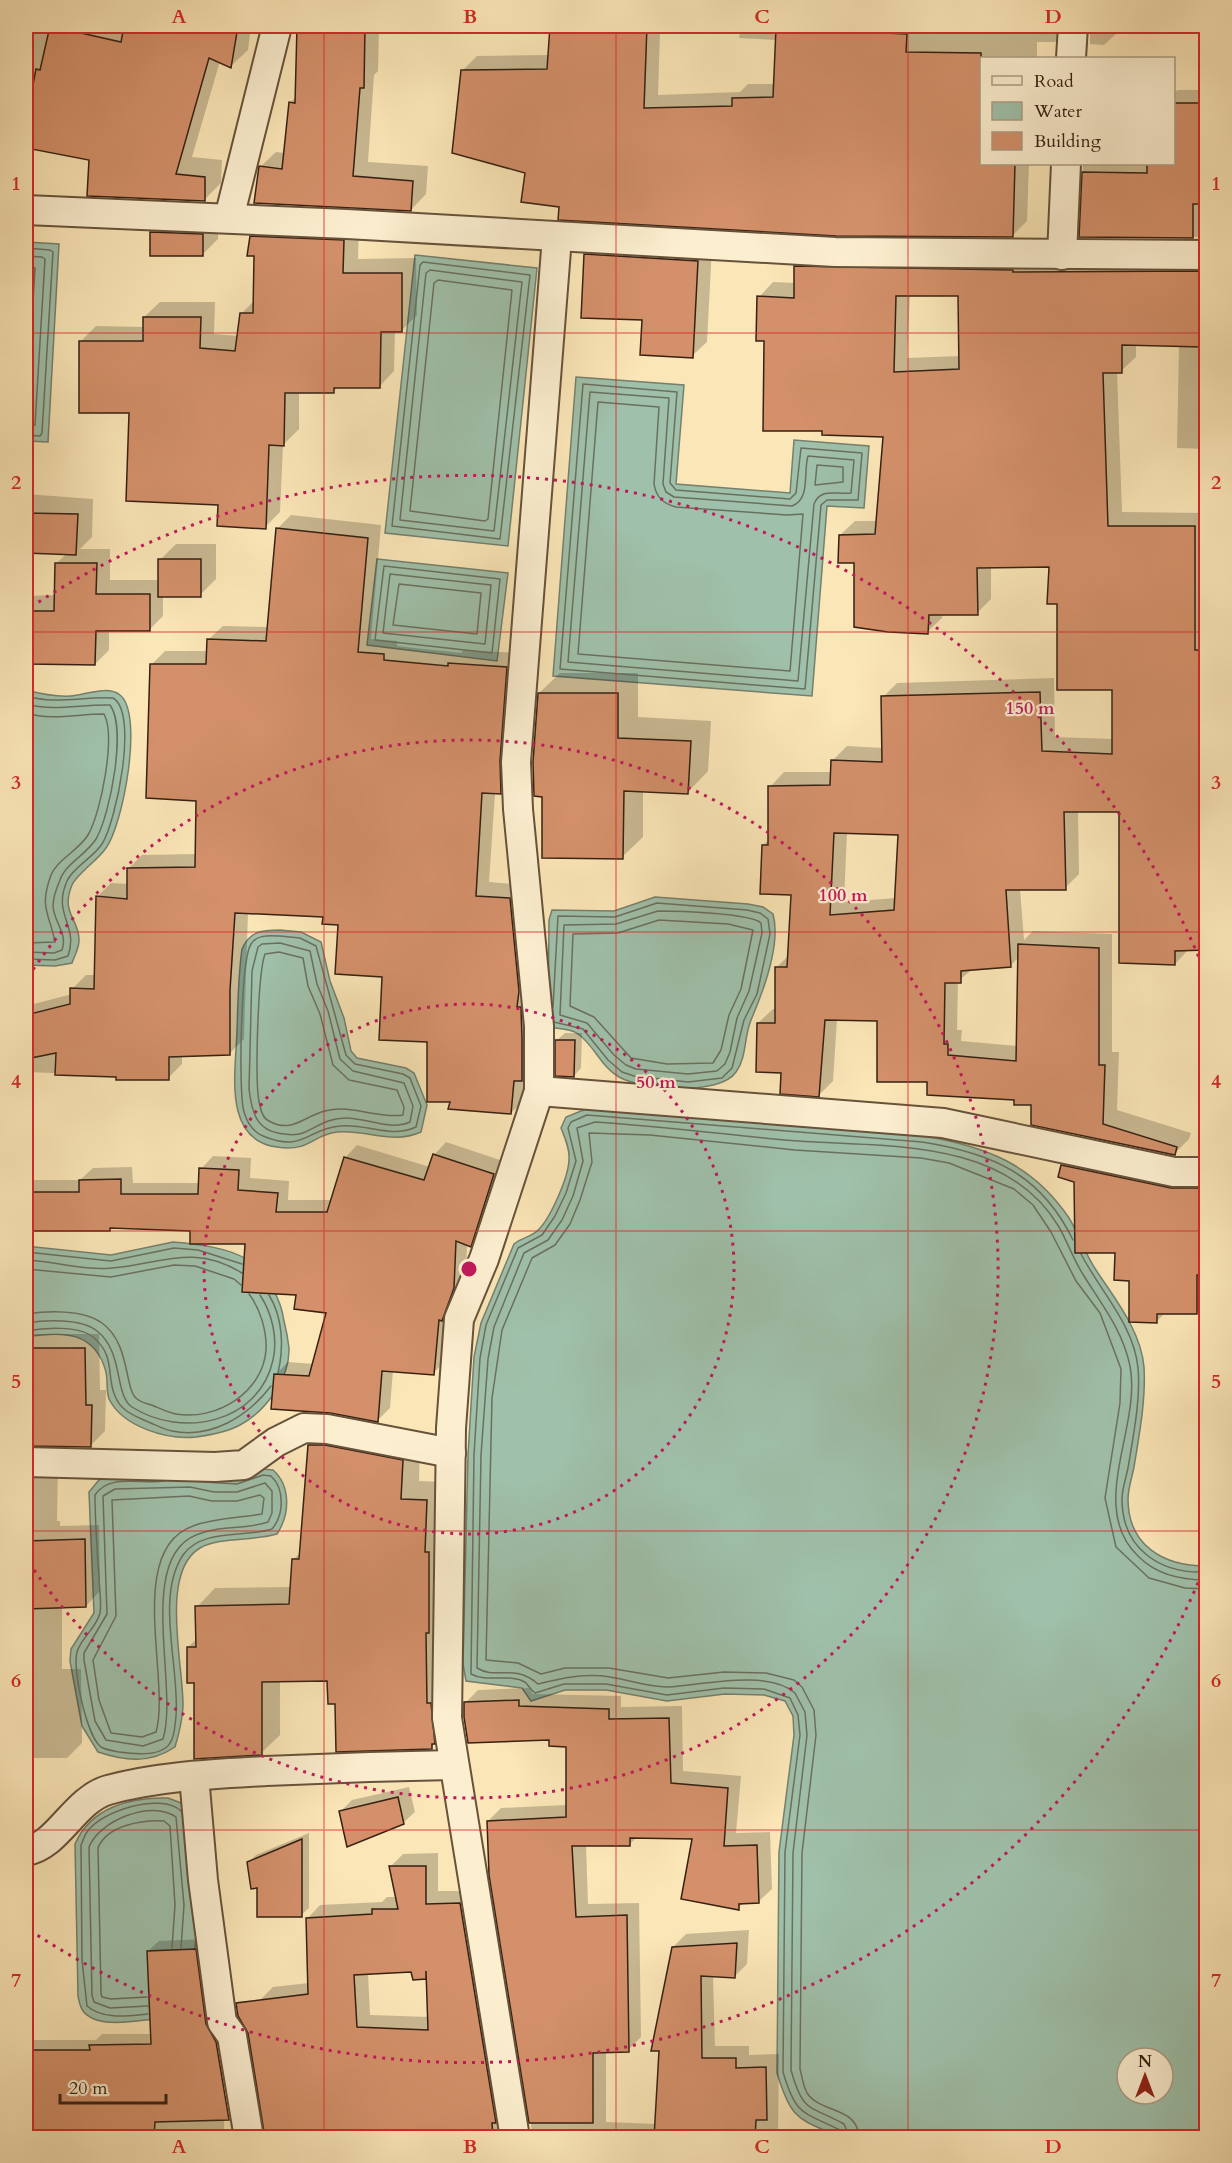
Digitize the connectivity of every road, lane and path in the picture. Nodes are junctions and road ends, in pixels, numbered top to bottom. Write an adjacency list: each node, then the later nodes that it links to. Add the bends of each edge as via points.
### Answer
1 (277, 26): 6 (street)
2 (1073, 26): 3 (street)
3 (1071, 57)
4 (1066, 165): 8 (street)
5 (26, 210): 6 (street)
6 (229, 218): 7 (street)
7 (557, 237): 8 (street, via 835,252); 10 (street, via 516,762 539,1026)
8 (1062, 255): 9 (street)
9 (1206, 255)
10 (539, 1091): 11 (street, via 943,1124 1173,1172); 12 (street, via 484,1259 459,1319)
11 (1206, 1172)
12 (451, 1453): 13 (street, via 304,1428 244,1465); 14 (street, via 447,1718)
13 (26, 1462)
14 (453, 1765): 15 (street); 18 (street)
15 (194, 1776): 16 (street, via 96,1794 73,1812 58,1831); 17 (street, via 222,2022 232,2036)
16 (26, 1851)
17 (249, 2138)
18 (515, 2138)

